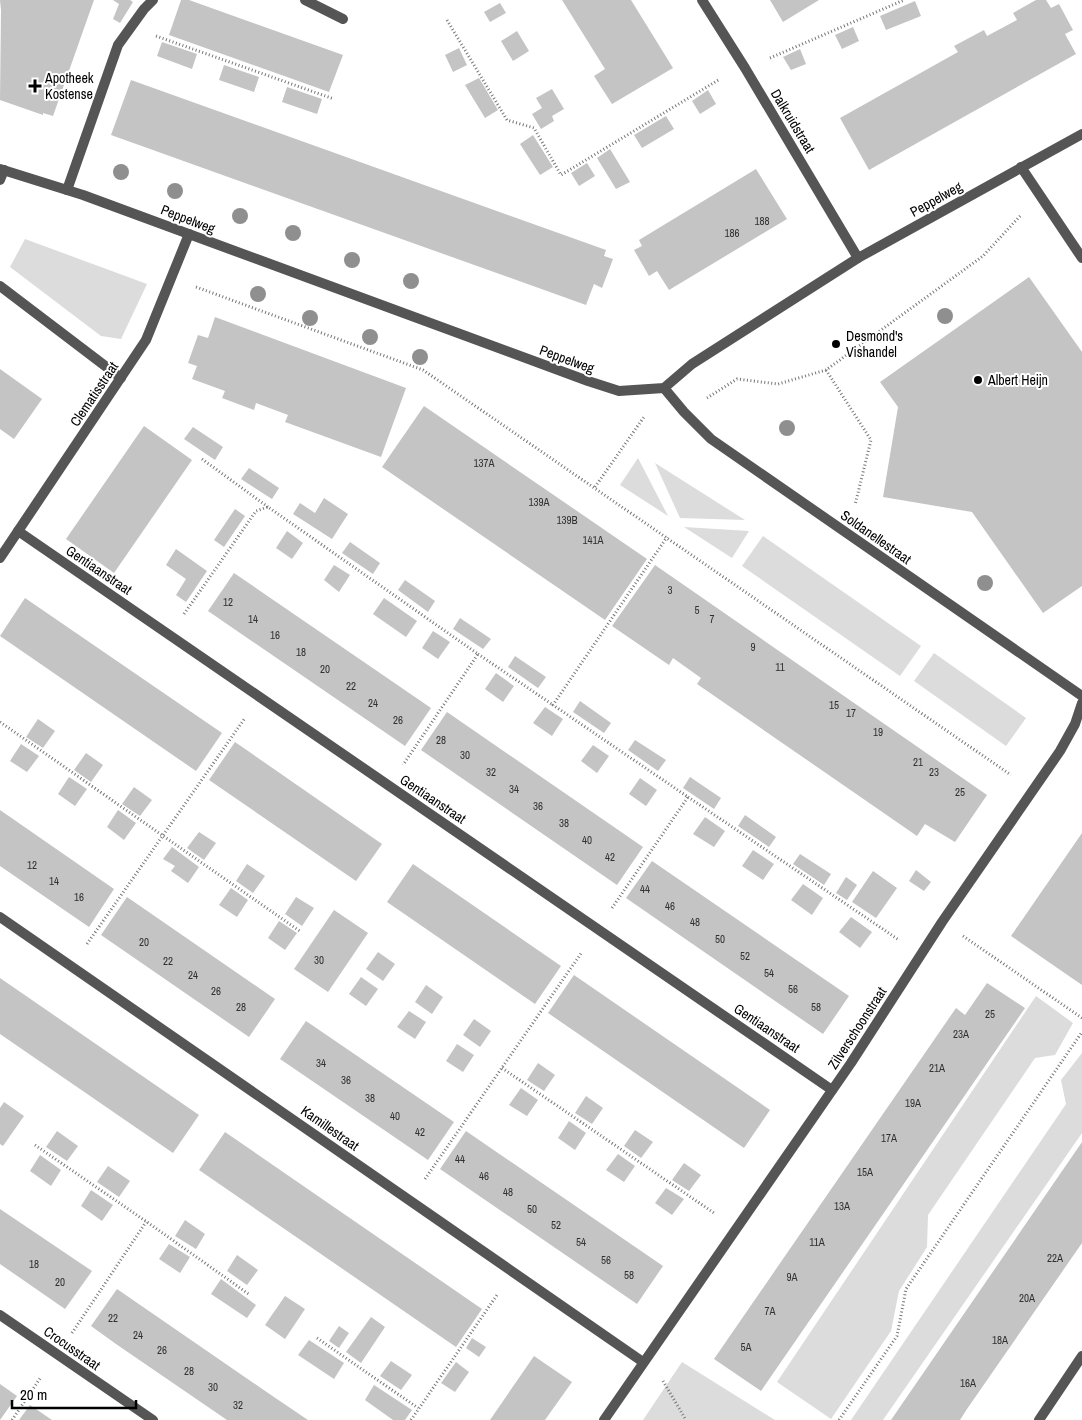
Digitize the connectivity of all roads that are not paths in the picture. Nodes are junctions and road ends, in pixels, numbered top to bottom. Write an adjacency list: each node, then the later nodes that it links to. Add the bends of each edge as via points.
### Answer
1 (153, 0): 8 (street, via 118,45)
2 (304, 0): 4 (street)
3 (702, 0): 10 (street, Dalkruidstraat)
4 (343, 19)
5 (1082, 134): 6 (street, Peppelweg)
6 (1021, 166): 10 (street, Peppelweg); 11 (street)
7 (1, 173): 8 (street, Peppelweg)
8 (67, 190): 9 (street, Peppelweg)
9 (189, 234): 13 (street, Clematisstraat, via 146,340); 14 (street, Peppelweg, via 588,381 619,391)
10 (858, 258): 14 (street, Peppelweg, via 692,364)
11 (1082, 258)
12 (0, 286): 13 (street)
13 (121, 378): 15 (street, Clematisstraat)
14 (664, 388): 17 (street, Soldanellestraat, via 712,439)
15 (18, 532): 16 (street, Clematisstraat); 20 (street, Gentiaanstraat)
16 (0, 558)
17 (1082, 696)
18 (1082, 703): 20 (street, Zilverschoonstraat, via 1060,751)
19 (0, 917): 23 (street, Kamillestraat)
20 (832, 1090): 23 (street, Zilverschoonstraat)
21 (0, 1315): 24 (street, Crocusstraat)
22 (1082, 1356): 26 (street)
23 (643, 1362): 25 (street, Zilverschoonstraat)
24 (153, 1420)
25 (604, 1420)
26 (1039, 1420)

